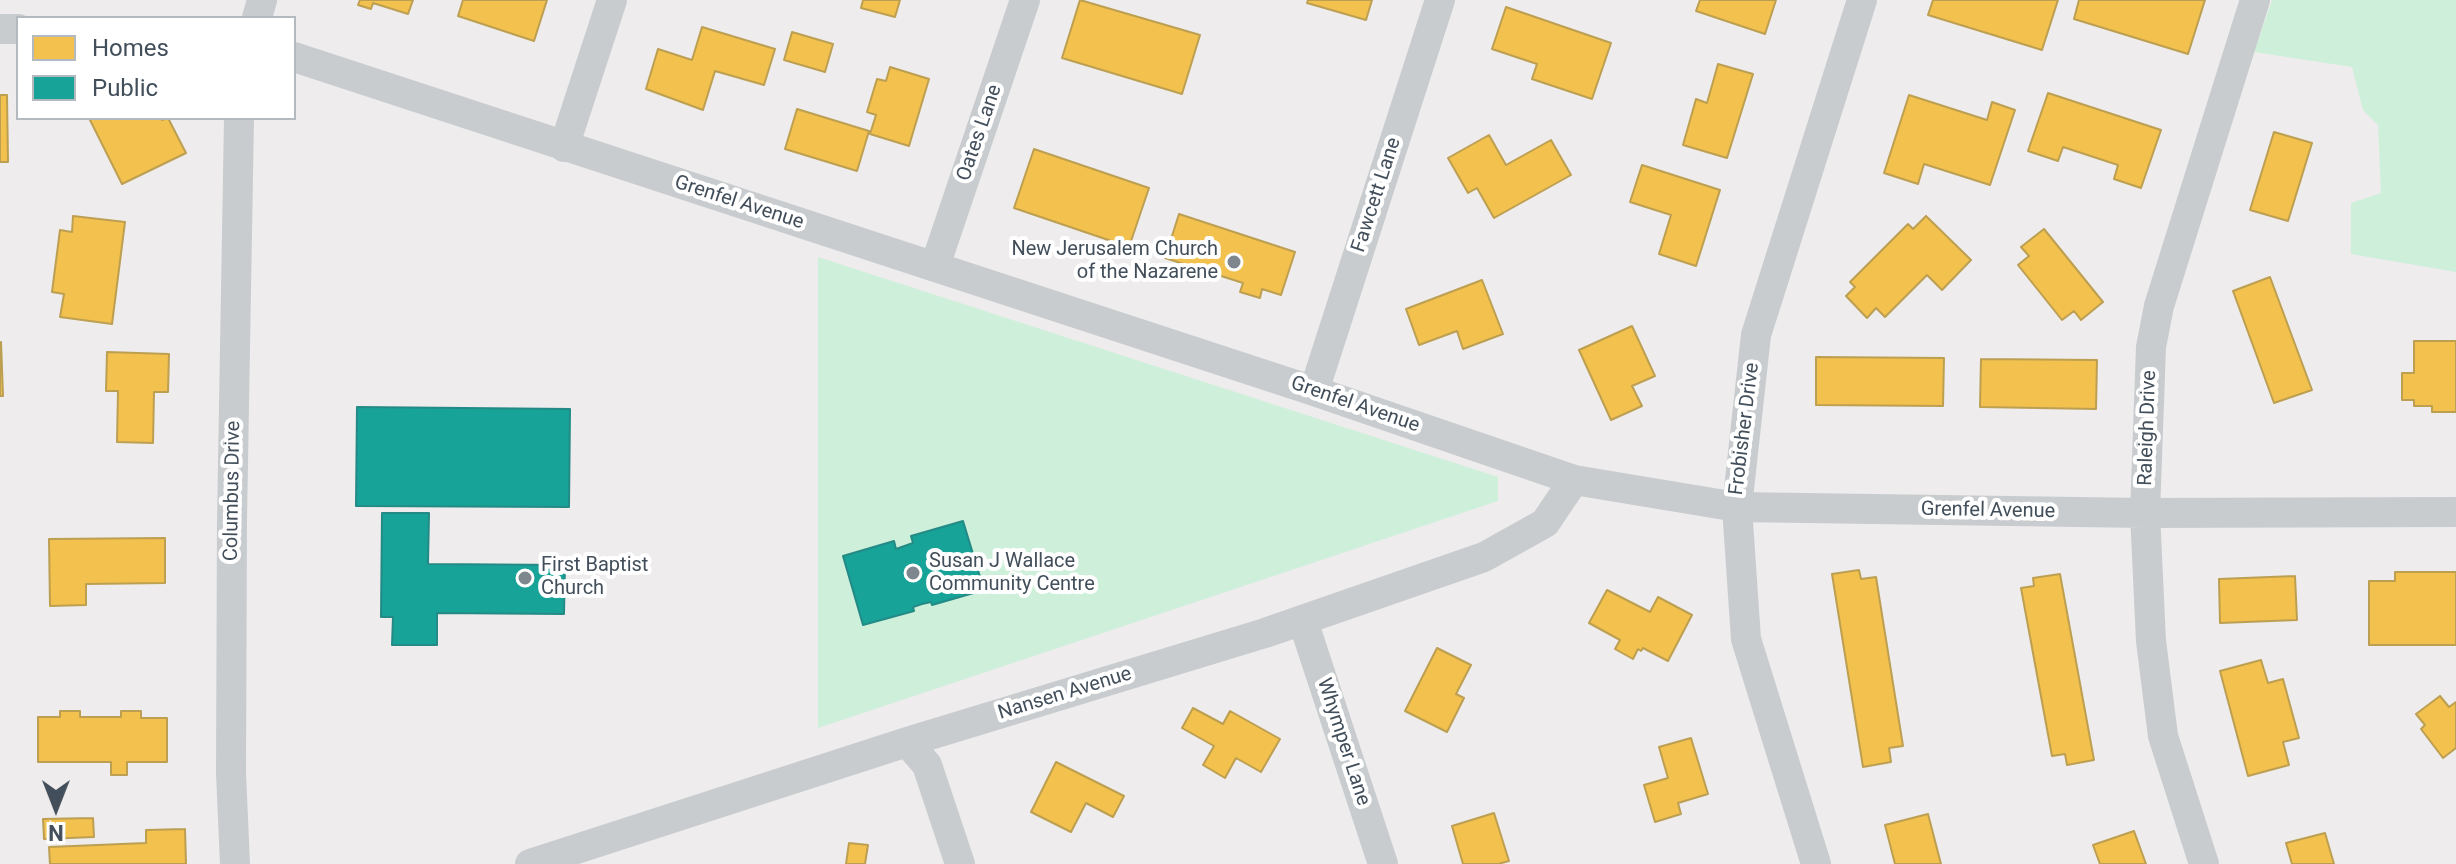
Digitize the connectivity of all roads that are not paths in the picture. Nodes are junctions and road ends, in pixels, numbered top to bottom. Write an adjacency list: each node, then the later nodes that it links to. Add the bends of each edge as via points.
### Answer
1 (612, 0): 8 (street)
2 (1025, 0): 9 (street, Oates Lane)
3 (1440, 0): 10 (street, Fawcett Lane)
4 (1862, 0): 12 (street, Frobisher Drive, via 1756,335)
5 (2255, 0): 14 (street, Raleigh Drive, via 2159,306 2151,347)
6 (296, 58): 8 (street, Grenfel Avenue)
7 (239, 120): 18 (street, Columbus Drive, via 232,521)
8 (564, 147): 9 (street, Grenfel Avenue)
9 (935, 266): 10 (street, Grenfel Avenue)
10 (1314, 391): 11 (street, Grenfel Avenue)
11 (1574, 480): 12 (street, Grenfel Avenue); 15 (street, Nansen Avenue, via 1545,523 1484,557)
12 (1737, 507): 14 (street, Grenfel Avenue); 21 (street, Frobisher Drive, via 1746,639)
13 (2456, 512): 14 (street, Grenfel Avenue)
14 (2145, 513): 22 (street, Raleigh Drive, via 2151,641 2163,736)
15 (1303, 621): 16 (street, Nansen Avenue); 20 (street, Whymper Lane)
16 (907, 742): 17 (street, Nansen Avenue); 19 (street, via 927,765)
17 (543, 862)
18 (235, 864)
19 (960, 864)
20 (1383, 864)
21 (1816, 864)
22 (2204, 864)

